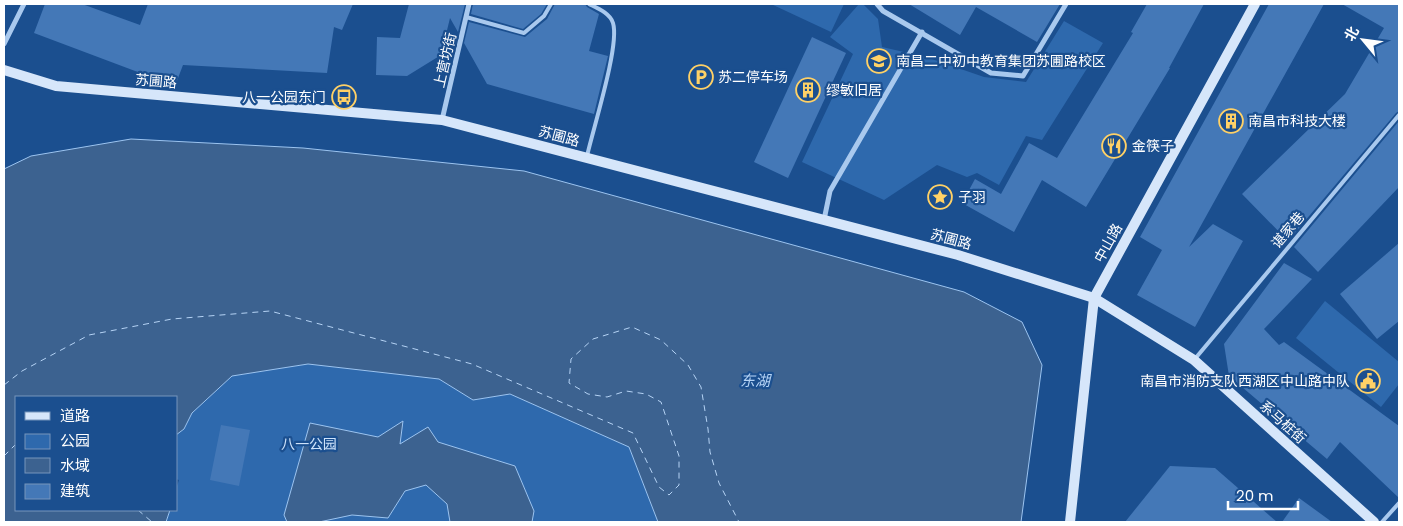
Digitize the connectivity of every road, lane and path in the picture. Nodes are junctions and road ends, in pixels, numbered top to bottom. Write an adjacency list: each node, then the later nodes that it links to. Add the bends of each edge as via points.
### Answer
1 (24, 4): 10 (street)
2 (469, 4): 8 (street, 上营坊街)
3 (551, 4): 8 (lane, via 544,16 524,33)
4 (589, 4): 14 (lane, via 612,20 614,33 612,54)
5 (877, 4): 9 (street)
6 (1066, 4): 9 (street, via 1022,76 991,72)
7 (1255, 4): 16 (main road, 中山路)
8 (466, 18): 13 (street, 上营坊街)
9 (922, 32): 15 (street, via 830,191)
10 (4, 44)
11 (4, 70): 13 (main road, 苏圃路, via 56,86)
12 (1399, 115): 17 (lane, 谌家巷)
13 (442, 120): 14 (main road, 苏圃路)
14 (586, 158): 15 (main road, 苏圃路)
15 (824, 220): 16 (main road, 苏圃路, via 958,255)
16 (1094, 298): 17 (main road, 系马桩街); 19 (main road, 中山路)
17 (1194, 360): 20 (main road, 系马桩街)
18 (1399, 503): 21 (lane)
19 (1070, 522)
20 (1374, 522)
21 (1382, 522)

